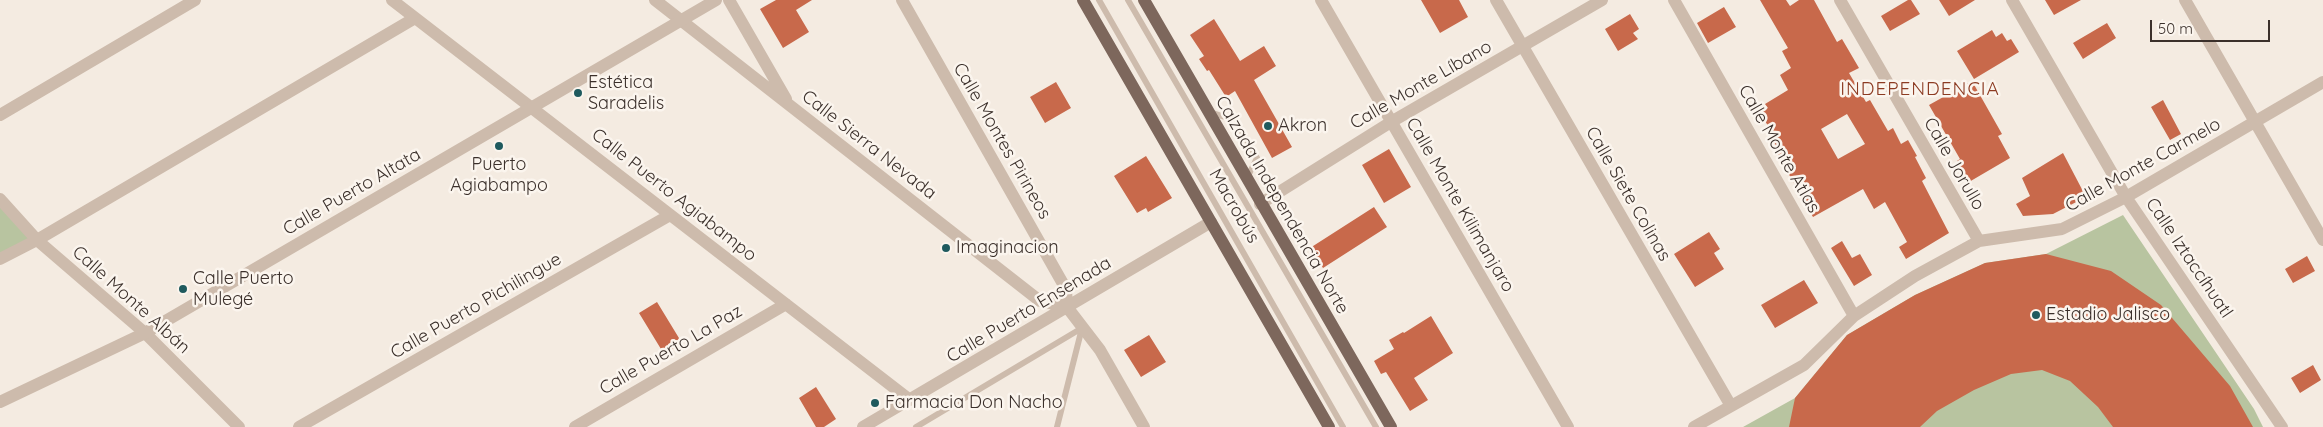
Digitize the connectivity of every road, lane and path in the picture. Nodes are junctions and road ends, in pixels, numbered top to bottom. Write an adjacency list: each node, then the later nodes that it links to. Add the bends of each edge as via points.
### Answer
1 (195, 0): 25 (street)
2 (392, 0): 18 (street, Calle Puerto Agiabampo)
3 (655, 0): 19 (street, Calle Sierra Nevada)
4 (716, 0): 19 (street, Calle Puerto Altata)
5 (729, 0): 22 (street)
6 (902, 0): 39 (street, Calle Montes Pirineos, via 1066,289)
7 (1083, 0): 33 (main road)
8 (1099, 0): 55 (lane, Macrobús)
9 (1128, 0): 56 (lane, Macrobús)
10 (1144, 0): 24 (main road, Calzada Independencia Norte)
11 (1321, 0): 26 (street, Calle Monte Kilimanjaro)
12 (1496, 0): 20 (street, Calle Siete Colinas)
13 (1602, 0): 20 (street, Calle Monte Líbano)
14 (1674, 0): 40 (street, Calle Monte Atlas)
15 (1840, 0): 36 (street, Calle Jorullo)
16 (2012, 0): 29 (street, Calle Iztaccíhuatl)
17 (2185, 0): 27 (street)
18 (415, 18): 23 (street, Calle Puerto Agiabampo); 34 (street)
19 (681, 20): 22 (street, Calle Sierra Nevada); 23 (street, Calle Puerto Altata)
20 (1522, 46): 26 (street, Calle Monte Líbano); 45 (street, Calle Siete Colinas)
21 (2323, 82): 27 (street, Calle Monte Carmelo)
22 (790, 105): 39 (street, Calle Sierra Nevada, via 1040,301)
23 (531, 108): 32 (street, Calle Puerto Agiabampo); 42 (street, Calle Puerto Altata)
24 (1208, 111): 28 (main road, Calzada Independencia Norte); 28 (lane, via 1236,121 1257,158)
25 (0, 115)
26 (1391, 122): 31 (street, Calle Monte Líbano); 58 (street, Calle Monte Kilimanjaro)
27 (2255, 122): 29 (street, Calle Monte Carmelo); 35 (street)
28 (1246, 179): 31 (main road, Calzada Independencia Norte)
29 (2126, 197): 36 (street, Calle Monte Carmelo, via 2062,229); 59 (street, Calle Iztaccíhuatl)
30 (0, 199): 34 (street, Calle Monte Albán)
31 (1260, 204): 57 (main road, Calzada Independencia Norte)
32 (670, 215): 38 (street, Calle Puerto Agiabampo); 48 (street, Calle Puerto Pichilingue)
33 (1211, 222): 39 (street, Calle Puerto Ensenada); 54 (main road)
34 (37, 240): 37 (street); 42 (street, Calle Monte Albán)
35 (2323, 240)
36 (1979, 241): 40 (street, Calle Monte Carmelo, via 1915,276)
37 (0, 259)
38 (786, 304): 43 (street, Calle Puerto Agiabampo); 49 (street, Calle Puerto La Paz)
39 (1067, 307): 41 (street, Calle Montes Pirineos); 43 (street, Calle Puerto Ensenada)
40 (1854, 316): 45 (street, Calle Monte Carmelo, via 1804,365)
41 (1082, 328): 51 (lane); 52 (lane); 53 (street, Calle Montes Pirineos, via 1100,350)
42 (145, 333): 44 (street, Calle Puerto Altata); 47 (street, Calle Monte Albán)
43 (910, 400): 50 (street, Calle Puerto Ensenada)
44 (0, 402)
45 (1731, 406): 46 (street, Calle Monte Carmelo)
46 (1699, 426)
47 (239, 427)
48 (299, 427)
49 (575, 427)
50 (863, 427)
51 (916, 427)
52 (1057, 427)
53 (1144, 427)
54 (1329, 427)
55 (1344, 427)
56 (1376, 427)
57 (1391, 427)
58 (1568, 427)
59 (2282, 427)

